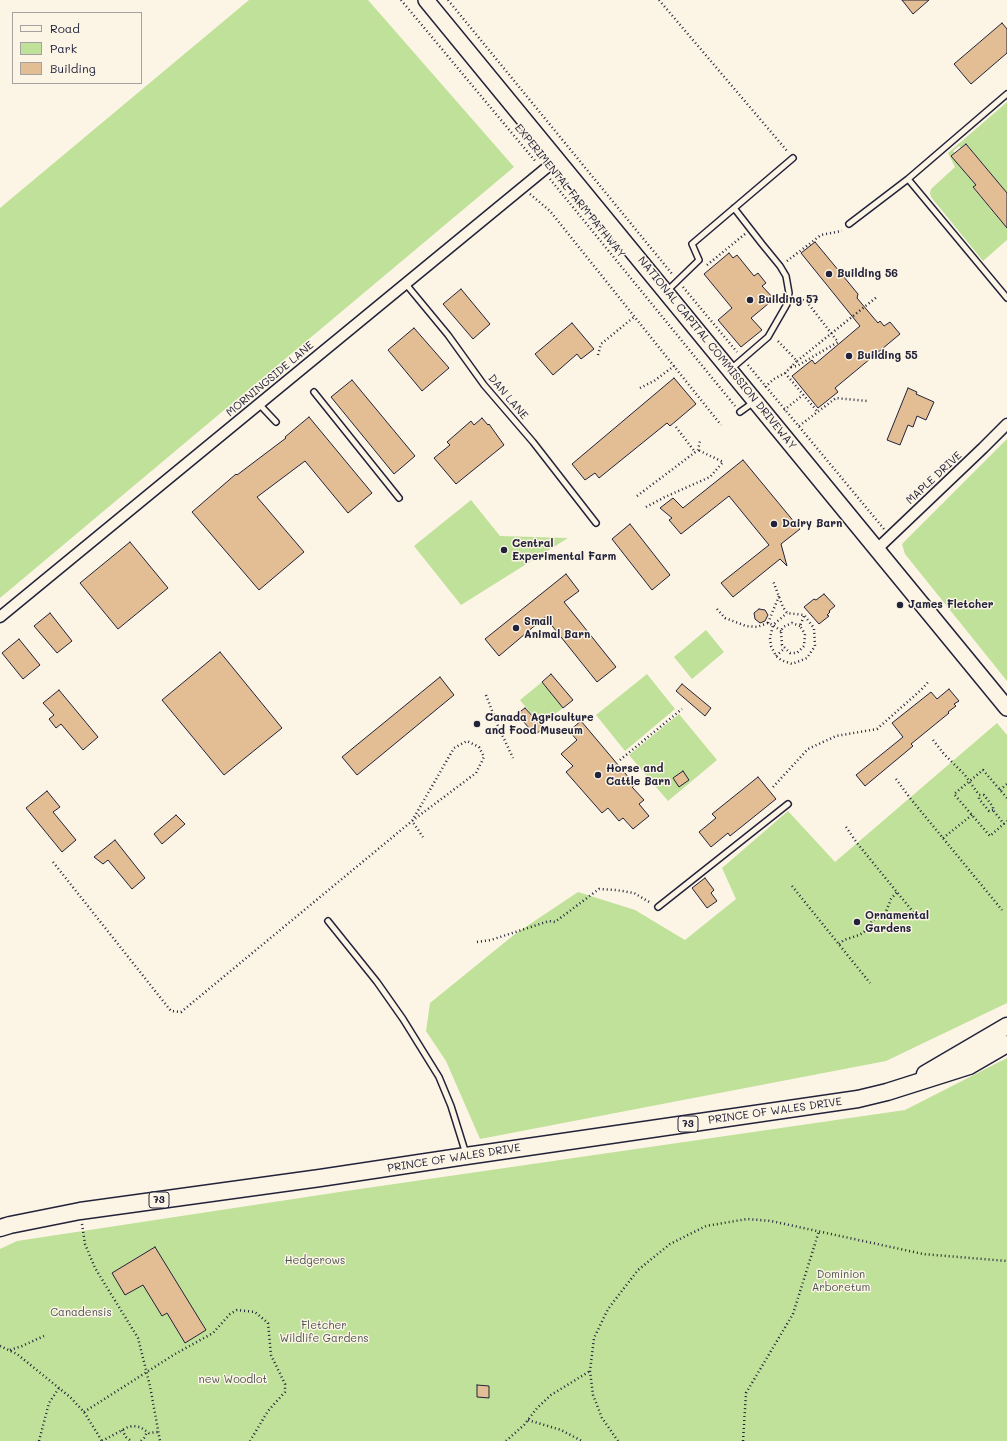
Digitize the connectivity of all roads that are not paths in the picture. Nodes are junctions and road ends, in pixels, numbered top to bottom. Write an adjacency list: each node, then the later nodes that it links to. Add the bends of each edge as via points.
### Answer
1 (426, 0): 4 (street, NATIONAL CAPITAL COMMISSION DRIVEWAY)
2 (1007, 94): 5 (lane)
3 (793, 158): 6 (lane)
4 (556, 160): 8 (street, MORNINGSIDE LANE); 9 (street, NATIONAL CAPITAL COMMISSION DRIVEWAY)
5 (908, 179): 7 (lane); 10 (lane)
6 (734, 208): 9 (lane, via 692,244 699,260); 11 (lane, via 780,266 786,276 789,293 787,304 770,334)
7 (849, 224)
8 (405, 283): 14 (street, MORNINGSIDE LANE); 19 (lane, DAN LANE)
9 (667, 292): 11 (street, NATIONAL CAPITAL COMMISSION DRIVEWAY)
10 (1007, 298)
11 (730, 369): 13 (street, NATIONAL CAPITAL COMMISSION DRIVEWAY)
12 (314, 392): 18 (lane)
13 (756, 401): 15 (lane); 20 (street, NATIONAL CAPITAL COMMISSION DRIVEWAY)
14 (259, 404): 16 (lane); 21 (street, MORNINGSIDE LANE)
15 (740, 412)
16 (276, 422)
17 (1007, 424): 20 (street, MAPLE DRIVE)
18 (399, 498)
19 (596, 523)
20 (877, 548): 22 (street, NATIONAL CAPITAL COMMISSION DRIVEWAY)
21 (0, 617)
22 (1007, 708)
23 (788, 804): 24 (lane)
24 (658, 907)
25 (328, 921): 29 (lane, via 377,982 439,1077)
26 (1007, 1026): 28 (main road, PRINCE OF WALES DRIVE / 73)
27 (1007, 1044): 28 (main road, PRINCE OF WALES DRIVE / 73, via 969,1066)
28 (908, 1085): 29 (main road, PRINCE OF WALES DRIVE / 73, via 858,1099)
29 (466, 1156): 30 (main road, PRINCE OF WALES DRIVE / 73, via 80,1211)
30 (0, 1228)

